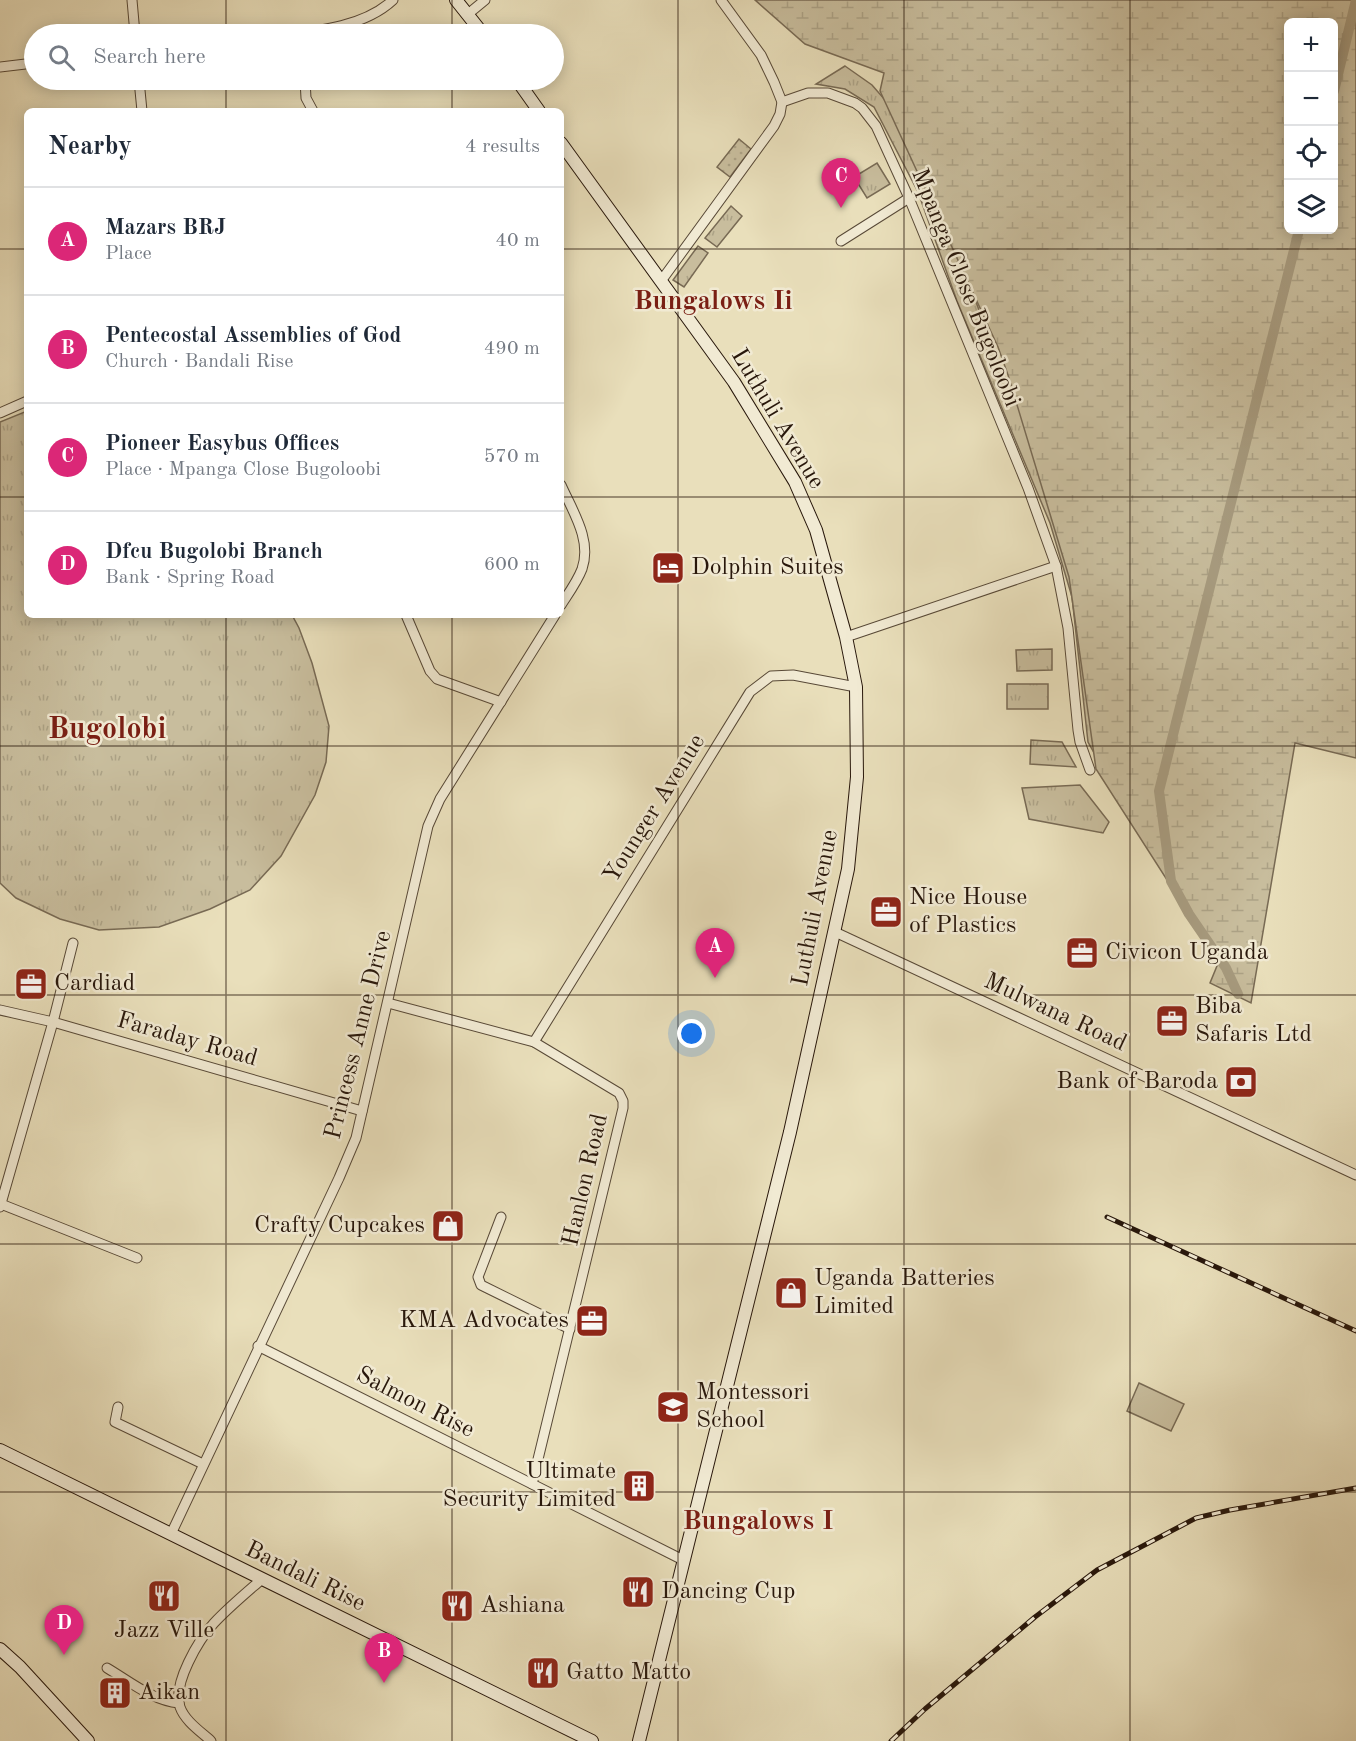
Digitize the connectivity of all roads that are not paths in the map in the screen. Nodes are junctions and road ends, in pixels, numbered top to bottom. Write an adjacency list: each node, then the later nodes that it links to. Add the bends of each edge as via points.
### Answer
1 (132, 0): 7 (street)
2 (393, 0): 8 (street, via 382,10)
3 (456, 0): 6 (street)
4 (485, 0): 6 (street)
5 (721, 0): 15 (street, via 761,55)
6 (468, 14): 9 (street)
7 (134, 24)
8 (345, 24)
9 (476, 24)
10 (24, 64): 11 (street)
11 (0, 68)
12 (140, 90): 16 (street)
13 (306, 90): 17 (street)
14 (524, 90): 18 (street)
15 (782, 102): 20 (street, Mpanga Close Bugoloobi, via 815,92 862,108 876,126); 22 (street, via 774,126)
16 (142, 108)
17 (311, 108)
18 (537, 108)
19 (564, 147): 22 (street, Luthuli Avenue)
20 (909, 198): 21 (street); 26 (street, Mpanga Close Bugoloobi)
21 (841, 241)
22 (661, 281): 30 (street, Luthuli Avenue, via 734,382 795,482 816,530)
23 (24, 402): 24 (street)
24 (0, 413)
25 (564, 493): 27 (street, via 582,533 585,553 582,570)
26 (1056, 566): 30 (street); 33 (street, Mpanga Close Bugoloobi, via 1068,628 1079,736)
27 (564, 600)
28 (407, 618): 32 (street, via 437,679)
29 (553, 618): 32 (street, Princess Anne Drive)
30 (846, 637): 31 (street, Luthuli Avenue)
31 (856, 687): 34 (street, Luthuli Avenue, via 857,777 848,869); 39 (street, Younger Avenue, via 793,675 771,676 750,692)
32 (501, 702): 36 (street, Princess Anne Drive, via 440,799 428,826)
33 (1090, 770)
34 (835, 932): 41 (street, Mulwana Road); 52 (street, Luthuli Avenue, via 787,1142)
35 (73, 943): 38 (street)
36 (388, 1003): 39 (street, Hanlon Road); 40 (street, Princess Anne Drive)
37 (0, 1010): 38 (street, Faraday Road)
38 (53, 1022): 40 (street, Faraday Road); 42 (street)
39 (534, 1042): 45 (street, Hanlon Road, via 619,1093 623,1108)
40 (362, 1111): 46 (street, Princess Anne Drive, via 349,1157)
41 (1356, 1175)
42 (0, 1206): 44 (street)
43 (501, 1217): 45 (street, via 478,1277 481,1285)
44 (137, 1258)
45 (570, 1329): 50 (street, Hanlon Road)
46 (258, 1346): 49 (street, Princess Anne Drive); 50 (street, Salmon Rise)
47 (118, 1407): 49 (street, via 115,1422)
48 (0, 1450): 51 (street, Bandali Rise)
49 (203, 1464): 51 (street, Princess Anne Drive)
50 (532, 1484): 52 (street, Salmon Rise)
51 (171, 1534): 53 (street, Bandali Rise)
52 (682, 1560): 60 (street, Luthuli Avenue)
53 (262, 1579): 56 (street, via 206,1634 184,1673); 59 (street, Bandali Rise)
54 (0, 1649): 57 (street)
55 (108, 1668): 56 (street, via 159,1699)
56 (179, 1703): 58 (street, via 183,1713)
57 (88, 1741)
58 (211, 1741)
59 (592, 1741)
60 (639, 1741)

